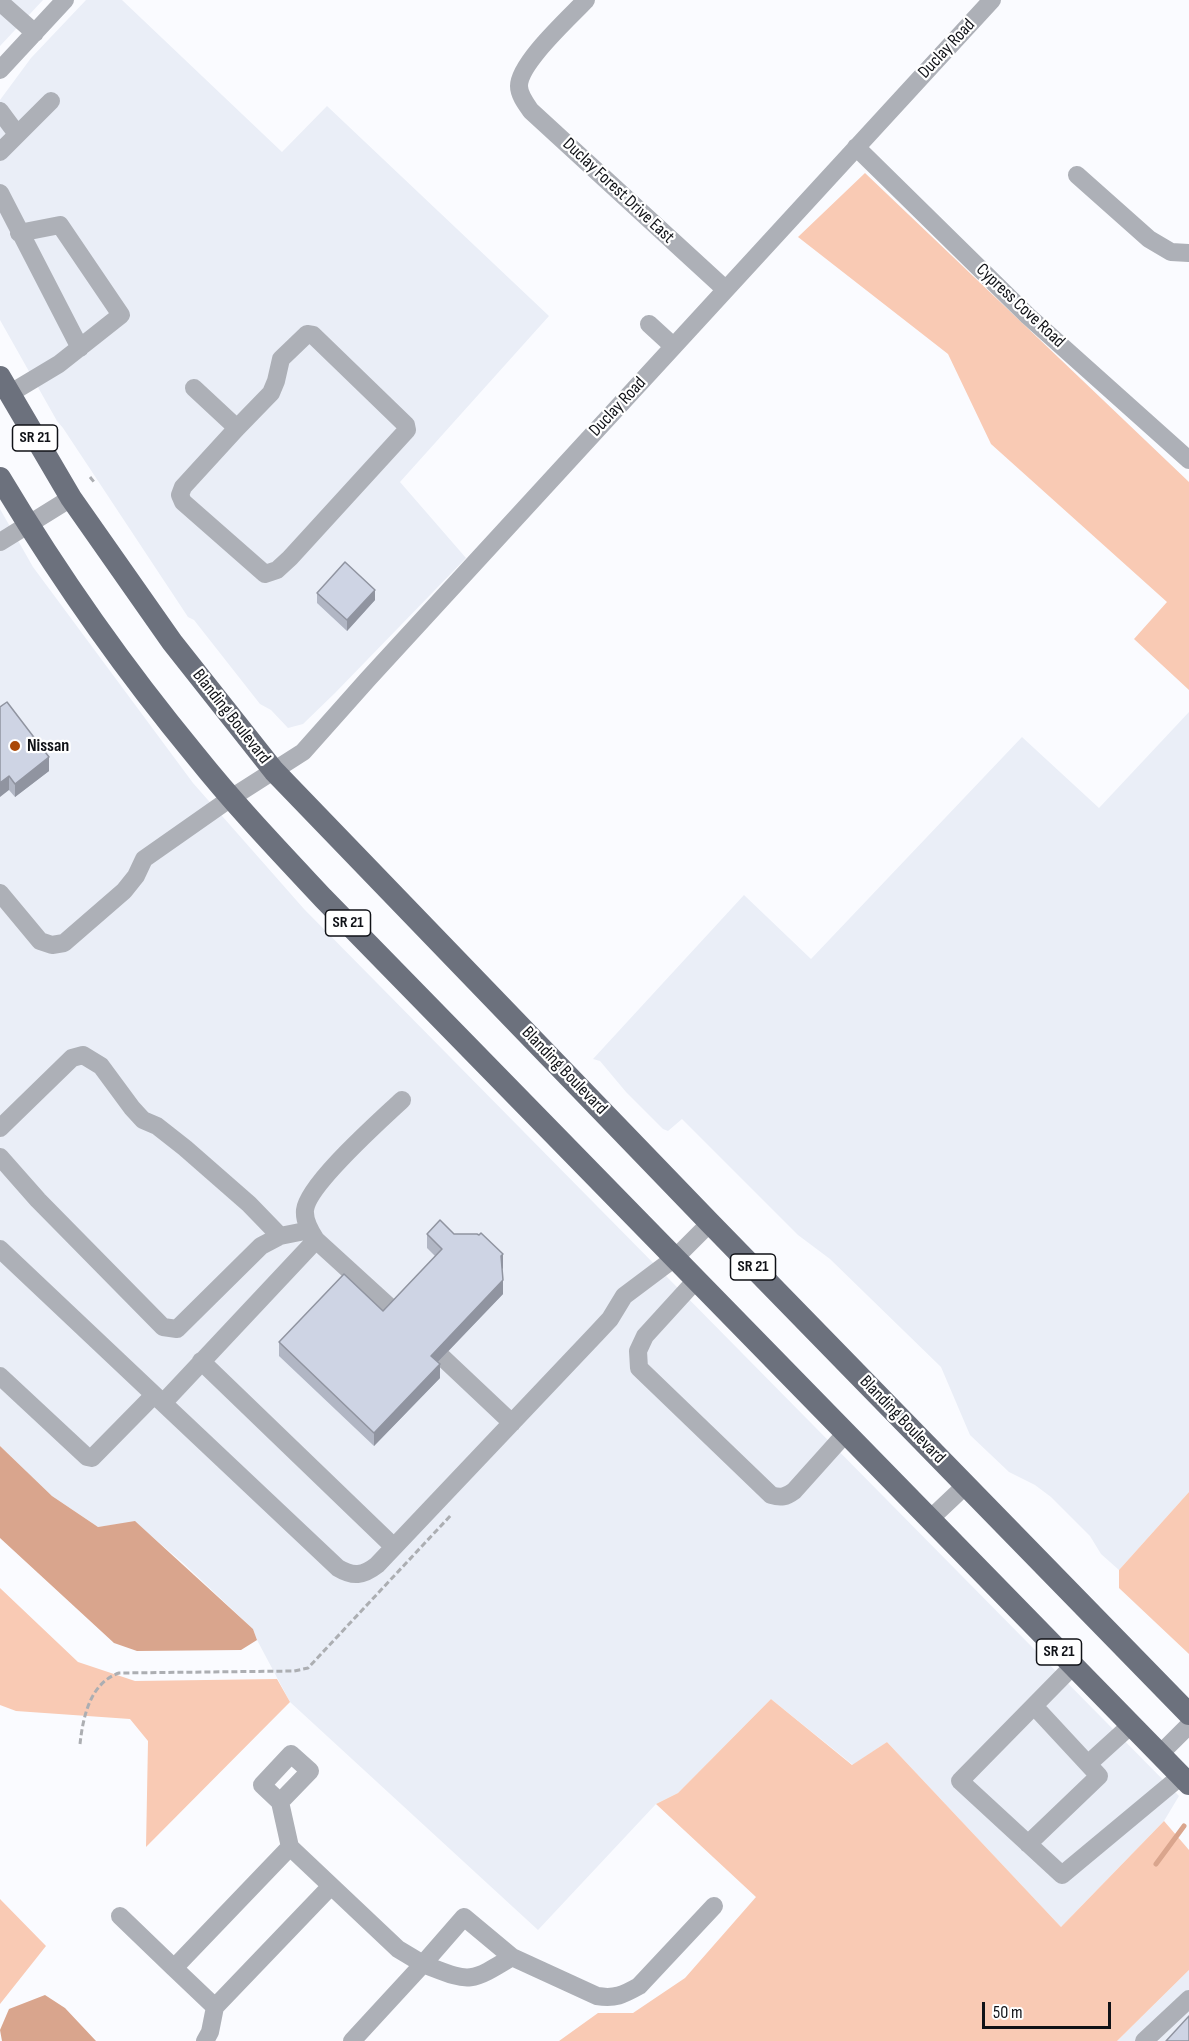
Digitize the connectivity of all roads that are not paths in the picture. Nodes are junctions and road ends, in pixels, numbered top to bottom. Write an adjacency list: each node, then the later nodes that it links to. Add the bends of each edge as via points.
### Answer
1 (66, 0): 5 (street)
2 (586, 0): 16 (street, Duclay Forest Drive East, via 523,71 519,86 524,100 531,111)
3 (992, 0): 10 (street, Duclay Road)
4 (0, 2): 5 (street)
5 (35, 33): 6 (street)
6 (0, 70)
7 (51, 101): 9 (street)
8 (0, 111): 9 (street)
9 (17, 134): 11 (street)
10 (856, 147): 16 (street, Duclay Road); 23 (street, Cypress Cove Road, via 1028,316)
11 (0, 152)
12 (1077, 175): 15 (street, via 1149,239 1171,252)
13 (0, 193): 14 (street)
14 (11, 228): 19 (street); 19 (street, via 60,225 122,315)
15 (1189, 253)
16 (725, 289): 18 (street, Duclay Road)
17 (649, 324): 18 (street)
18 (673, 346): 28 (street, Duclay Road, via 303,752)
19 (80, 348): 20 (street, via 60,364)
20 (5, 386): 25 (main road, Blanding Boulevard / SR 21)
21 (194, 388): 22 (street)
22 (237, 428): 22 (street, via 180,495 183,502 267,575 290,558 407,430 313,335 307,334 281,358 271,393)
23 (1189, 460)
24 (0, 478): 26 (main road, SR 21)
25 (71, 498): 26 (street); 28 (main road, Blanding Boulevard / SR 21, via 172,642)
26 (28, 525): 27 (street); 29 (main road, SR 21, via 151,699)
27 (0, 543)
28 (274, 771): 29 (street, Duclay Road); 34 (main road, Blanding Boulevard / SR 21)
29 (231, 798): 30 (street, Duclay Road, via 144,860 124,891 64,943 40,941); 38 (main road, SR 21, via 323,898)
30 (0, 893)
31 (402, 1100): 35 (street, via 315,1190 305,1210)
32 (0, 1128): 36 (street, via 72,1058 83,1055 101,1066 143,1120 185,1148)
33 (0, 1157): 36 (street, via 163,1327 177,1329 261,1246)
34 (710, 1223): 38 (street); 47 (main road, Blanding Boulevard / SR 21)
35 (313, 1235): 36 (street); 40 (street); 42 (street)
36 (280, 1236)
37 (0, 1249): 44 (street)
38 (676, 1257): 39 (main road, SR 21); 45 (street, via 624,1296 596,1334)
39 (697, 1279): 46 (main road, SR 21); 46 (street, via 645,1336 638,1351 639,1368 771,1495 779,1498 794,1491)
40 (394, 1312)
41 (442, 1357): 45 (street)
42 (201, 1361): 44 (street); 49 (street)
43 (0, 1376): 44 (street, via 92,1458)
44 (158, 1399): 49 (street, via 338,1568 355,1575 369,1571)
45 (512, 1423): 49 (street)
46 (846, 1433): 48 (main road, SR 21)
47 (966, 1485): 48 (street); 52 (main road, Blanding Boulevard / SR 21)
48 (930, 1519): 50 (main road, SR 21)
49 (394, 1546)
50 (1073, 1666): 51 (street); 53 (main road, SR 21)
51 (1037, 1704): 56 (street); 59 (street, via 960,1781)
52 (1189, 1714)
53 (1131, 1725): 55 (main road, SR 21); 56 (street)
54 (1189, 1725): 55 (street)
55 (1160, 1754): 57 (main road, SR 21)
56 (1088, 1764): 59 (street, via 1099,1776)
57 (1185, 1780): 59 (street, via 1062,1875)
58 (280, 1802): 60 (street)
59 (1028, 1844)
60 (290, 1847): 61 (street); 66 (street)
61 (331, 1886): 65 (street, via 398,1949); 68 (street)
62 (714, 1906): 64 (street, via 639,1986 611,1998 597,1996)
63 (120, 1916): 66 (street)
64 (512, 1957): 65 (street, via 480,1976 461,1979); 65 (street, via 464,1917)
65 (423, 1964): 71 (street)
66 (174, 1968): 68 (street)
67 (1189, 1999): 72 (street)
68 (215, 2007): 70 (street)
69 (1189, 2011): 73 (street)
70 (205, 2041)
71 (352, 2041)
72 (1144, 2041)
73 (1166, 2041)

